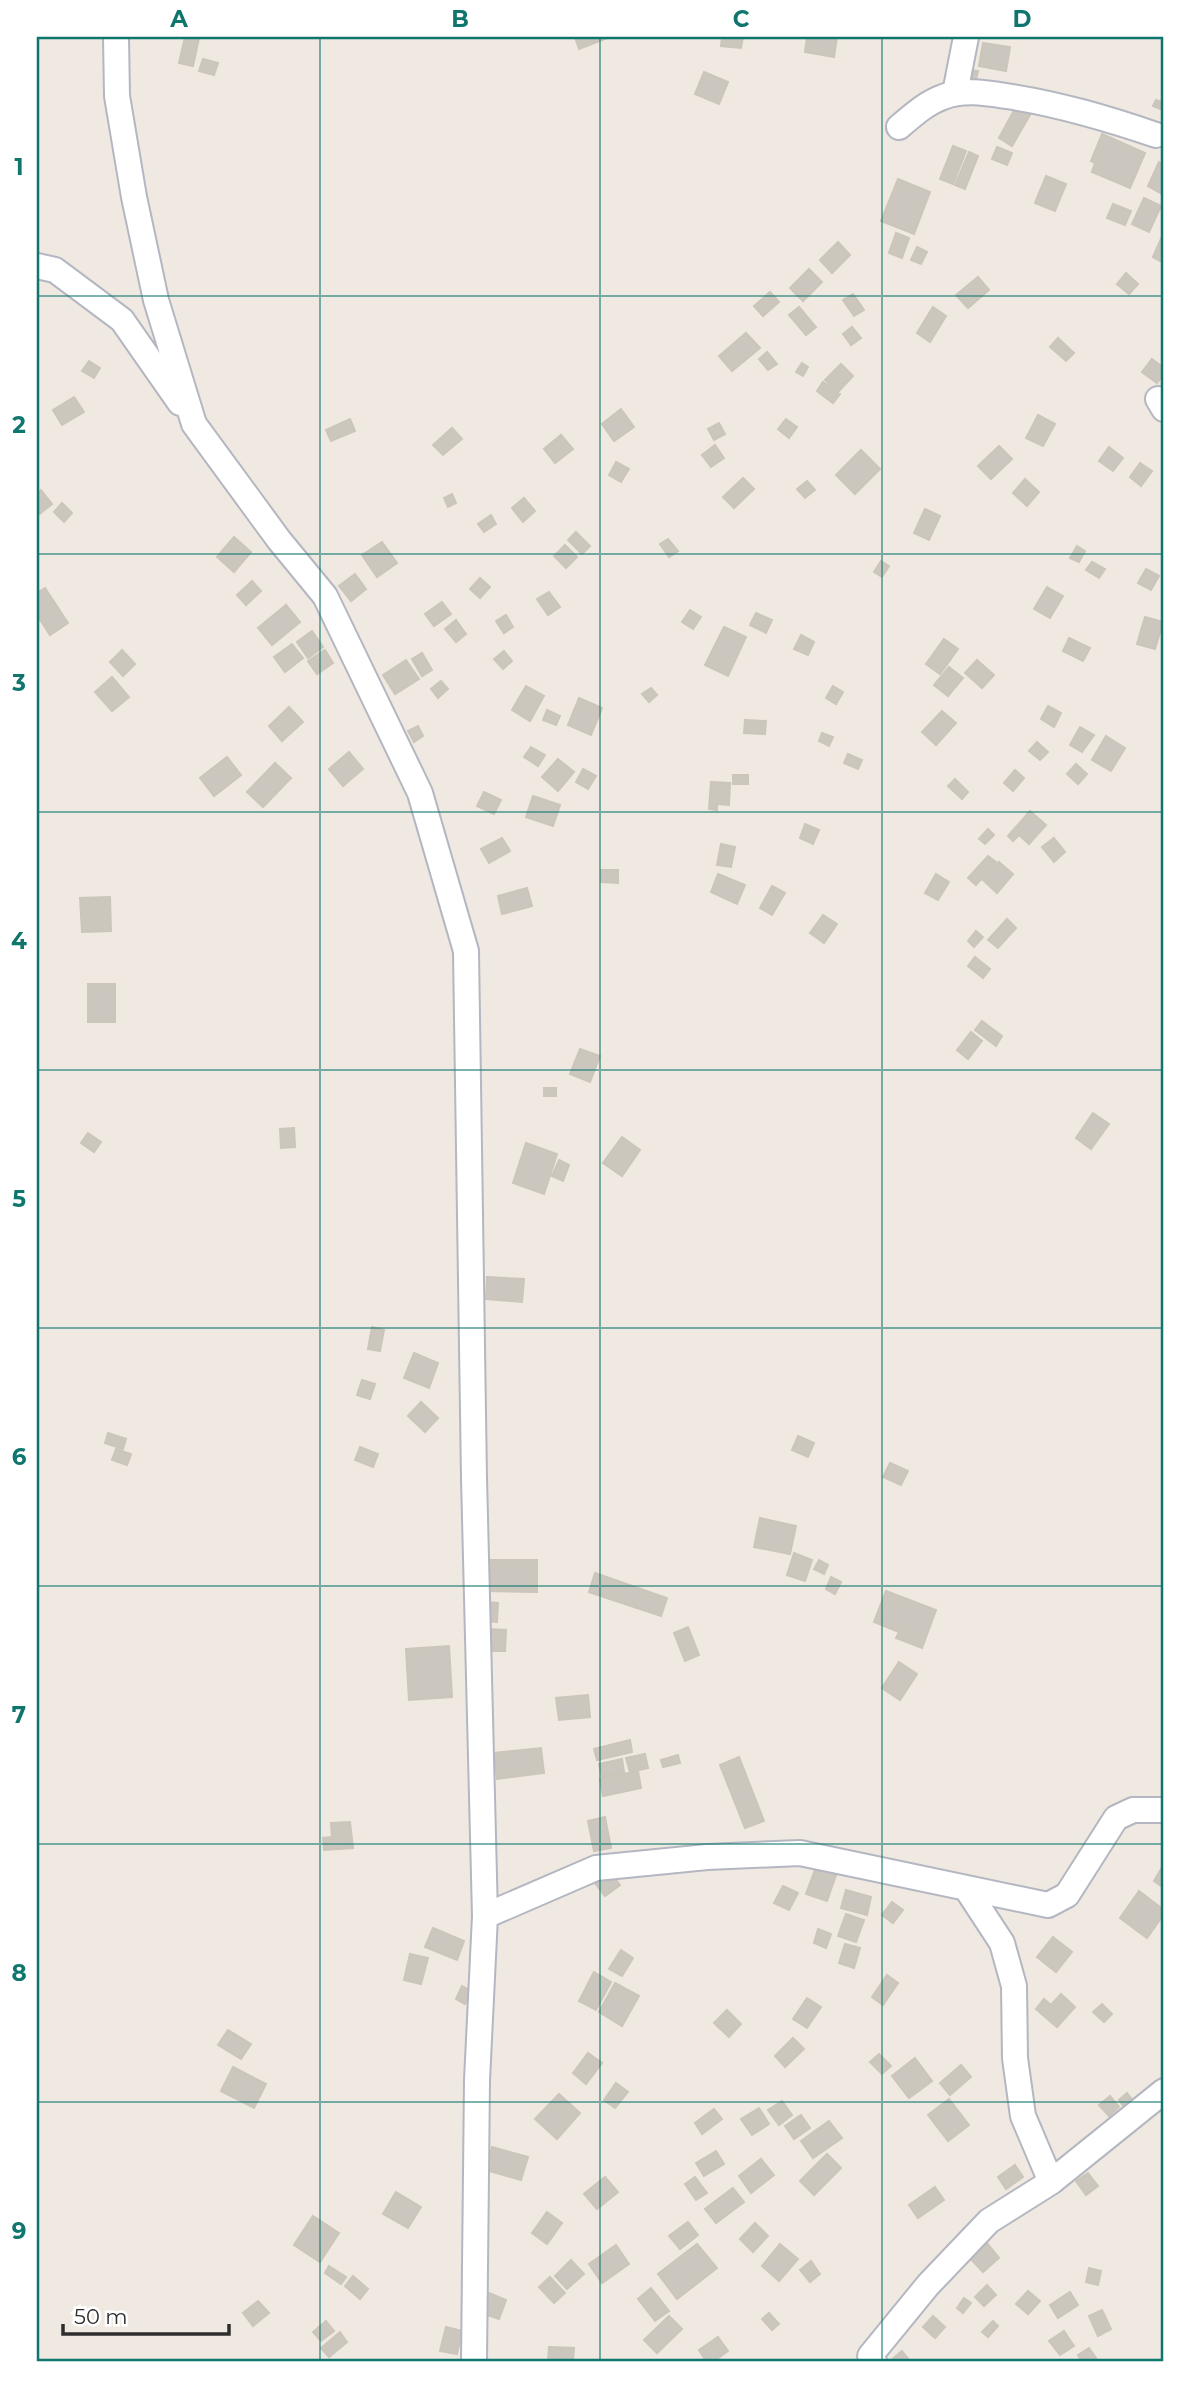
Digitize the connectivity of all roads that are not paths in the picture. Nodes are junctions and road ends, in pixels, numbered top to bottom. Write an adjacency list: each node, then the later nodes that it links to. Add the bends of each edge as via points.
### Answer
1 (116, 37): 7 (street, via 117,96 134,197 156,300)
2 (966, 37): 3 (street)
3 (955, 93): 4 (street, via 922,108); 5 (street, via 980,92 1089,112)
4 (899, 127)
5 (1156, 135)
6 (37, 267): 7 (street, via 55,270 122,320)
7 (194, 424): 10 (street, via 325,596 420,793 466,951)
8 (1164, 1810): 9 (street, via 1133,1810 1116,1818 1067,1895 1048,1905)
9 (966, 1888): 10 (street, via 800,1853 707,1857 596,1868); 12 (street, via 1002,1943 1014,1986 1015,2058 1023,2116)
10 (485, 1916): 13 (street, via 477,2080)
11 (1164, 2091): 12 (street)
12 (1051, 2182): 14 (street, via 989,2221 903,2315 870,2356)
13 (474, 2361)
14 (873, 2361)

